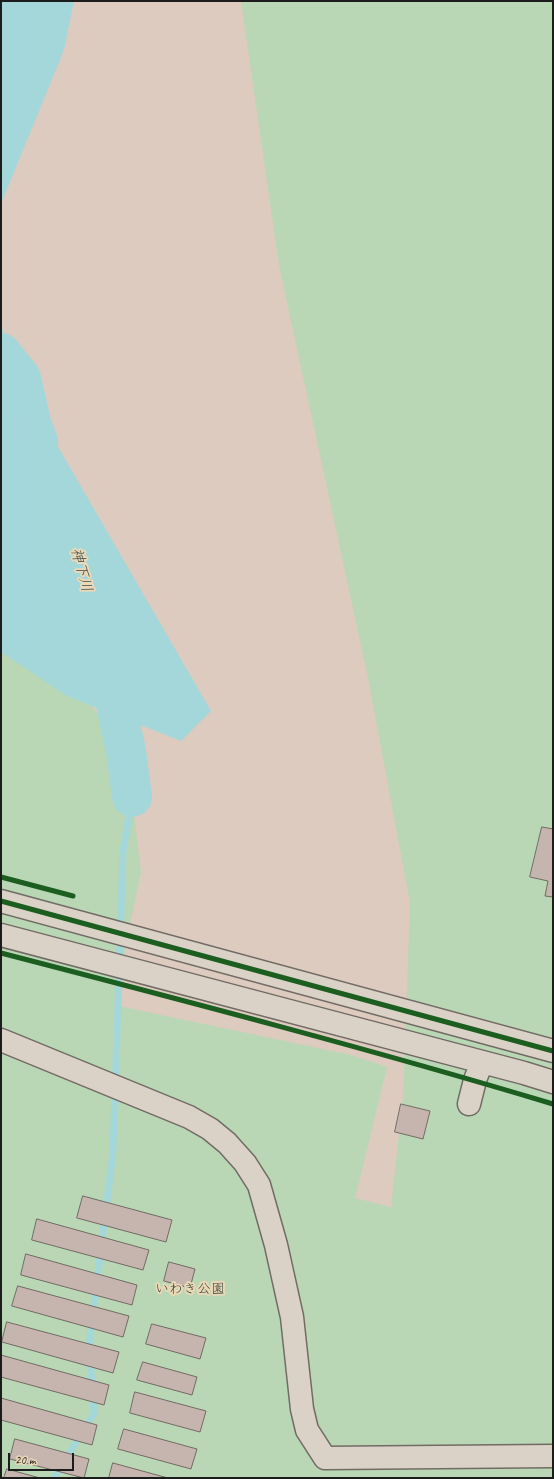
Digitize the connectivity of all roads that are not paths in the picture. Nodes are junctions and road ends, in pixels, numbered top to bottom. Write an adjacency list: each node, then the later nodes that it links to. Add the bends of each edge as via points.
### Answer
1 (1, 901): 4 (street)
2 (1, 935): 5 (street)
3 (1, 1040): 8 (street, via 189,1117 210,1129 245,1163 259,1185 276,1245 292,1317 302,1409 307,1430 326,1458)
4 (553, 1052)
5 (482, 1062): 6 (street); 7 (street)
6 (553, 1082)
7 (469, 1104)
8 (553, 1456)

